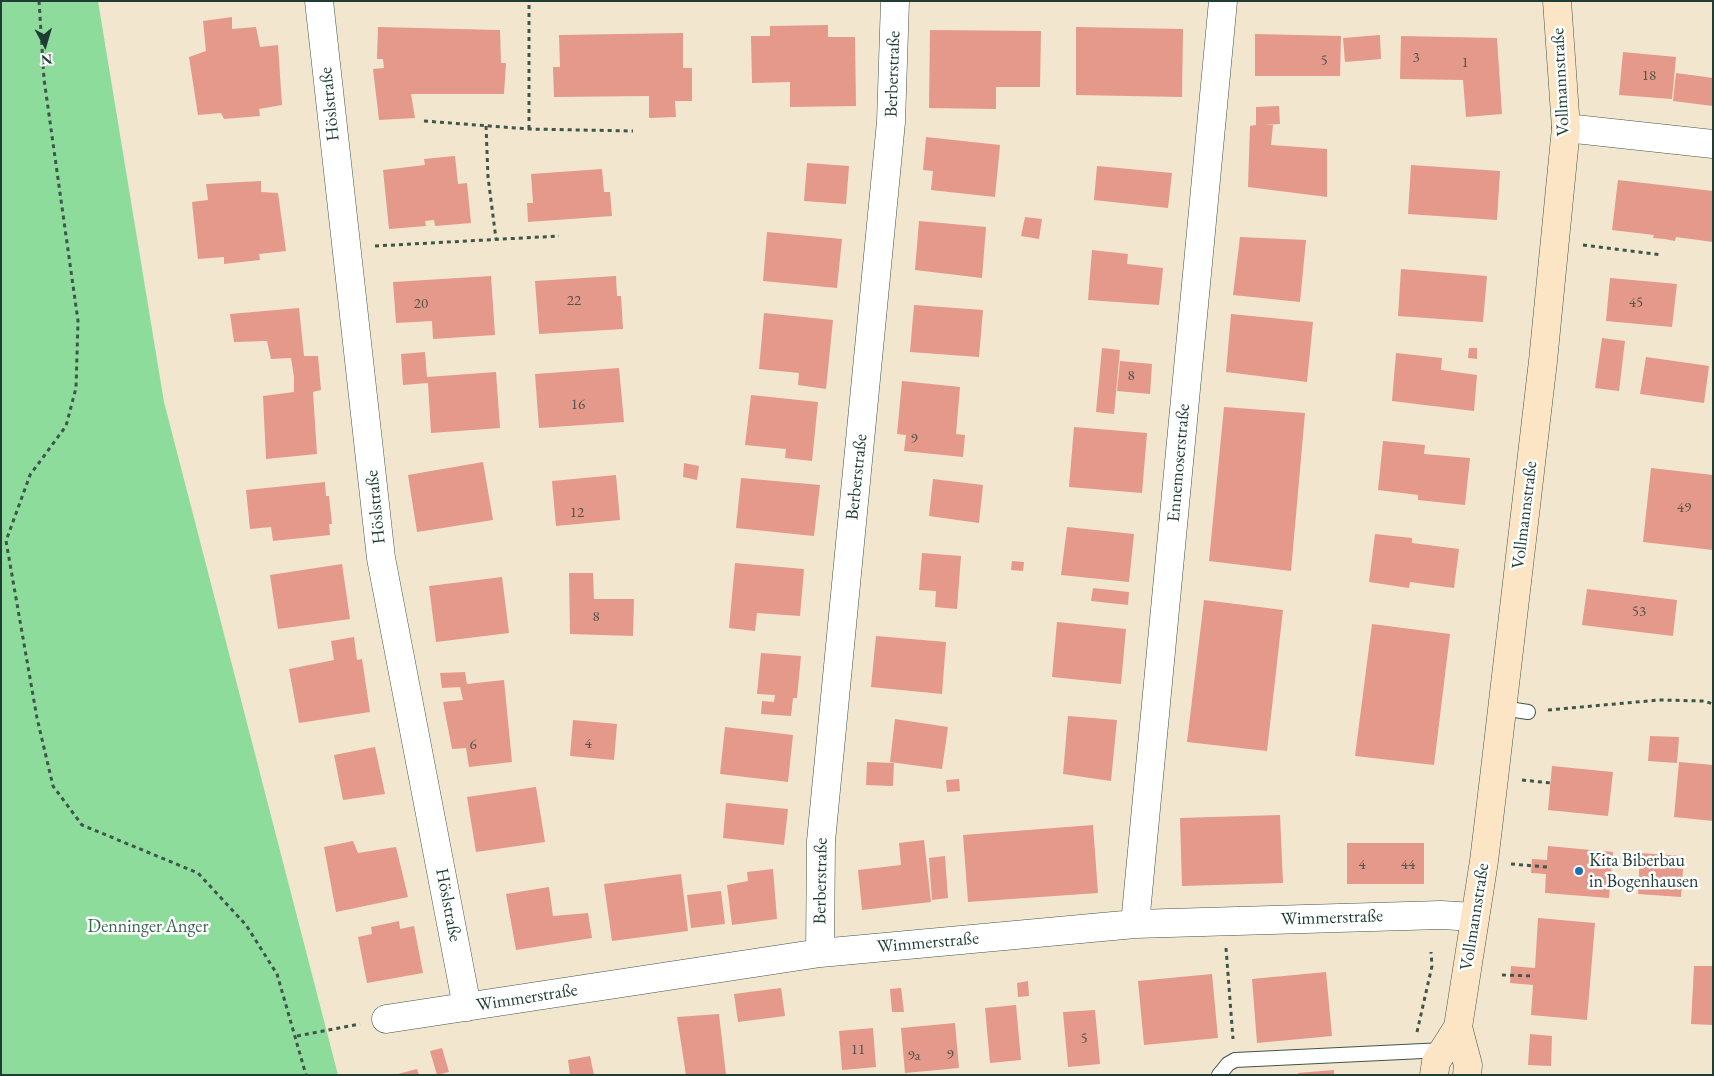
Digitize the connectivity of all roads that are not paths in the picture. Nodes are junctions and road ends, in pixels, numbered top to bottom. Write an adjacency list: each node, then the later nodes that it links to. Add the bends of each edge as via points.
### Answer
1 (319, 1): 10 (street, Höslstraße, via 381,558)
2 (895, 1): 9 (street, Berberstraße, via 891,122 821,841)
3 (1223, 1): 8 (street, Ennemoserstraße)
4 (1557, 1): 5 (main road, Vollmannstraße)
5 (1566, 128): 6 (street); 7 (main road, Vollmannstraße, via 1543,361 1515,710)
6 (1713, 144)
7 (1475, 917): 8 (street, Wimmerstraße, via 1441,915); 12 (main road, Vollmannstraße)
8 (1135, 924): 9 (street, Wimmerstraße)
9 (820, 954): 10 (street, Wimmerstraße)
10 (467, 1007): 11 (street, Wimmerstraße)
11 (386, 1019)
12 (1458, 1027): 13 (main road, Vollmannstraße); 15 (main road, Vollmannstraße, via 1468,1065)
13 (1439, 1063): 14 (lane, via 1413,1051 1235,1060)
14 (1219, 1075)
15 (1467, 1075)

